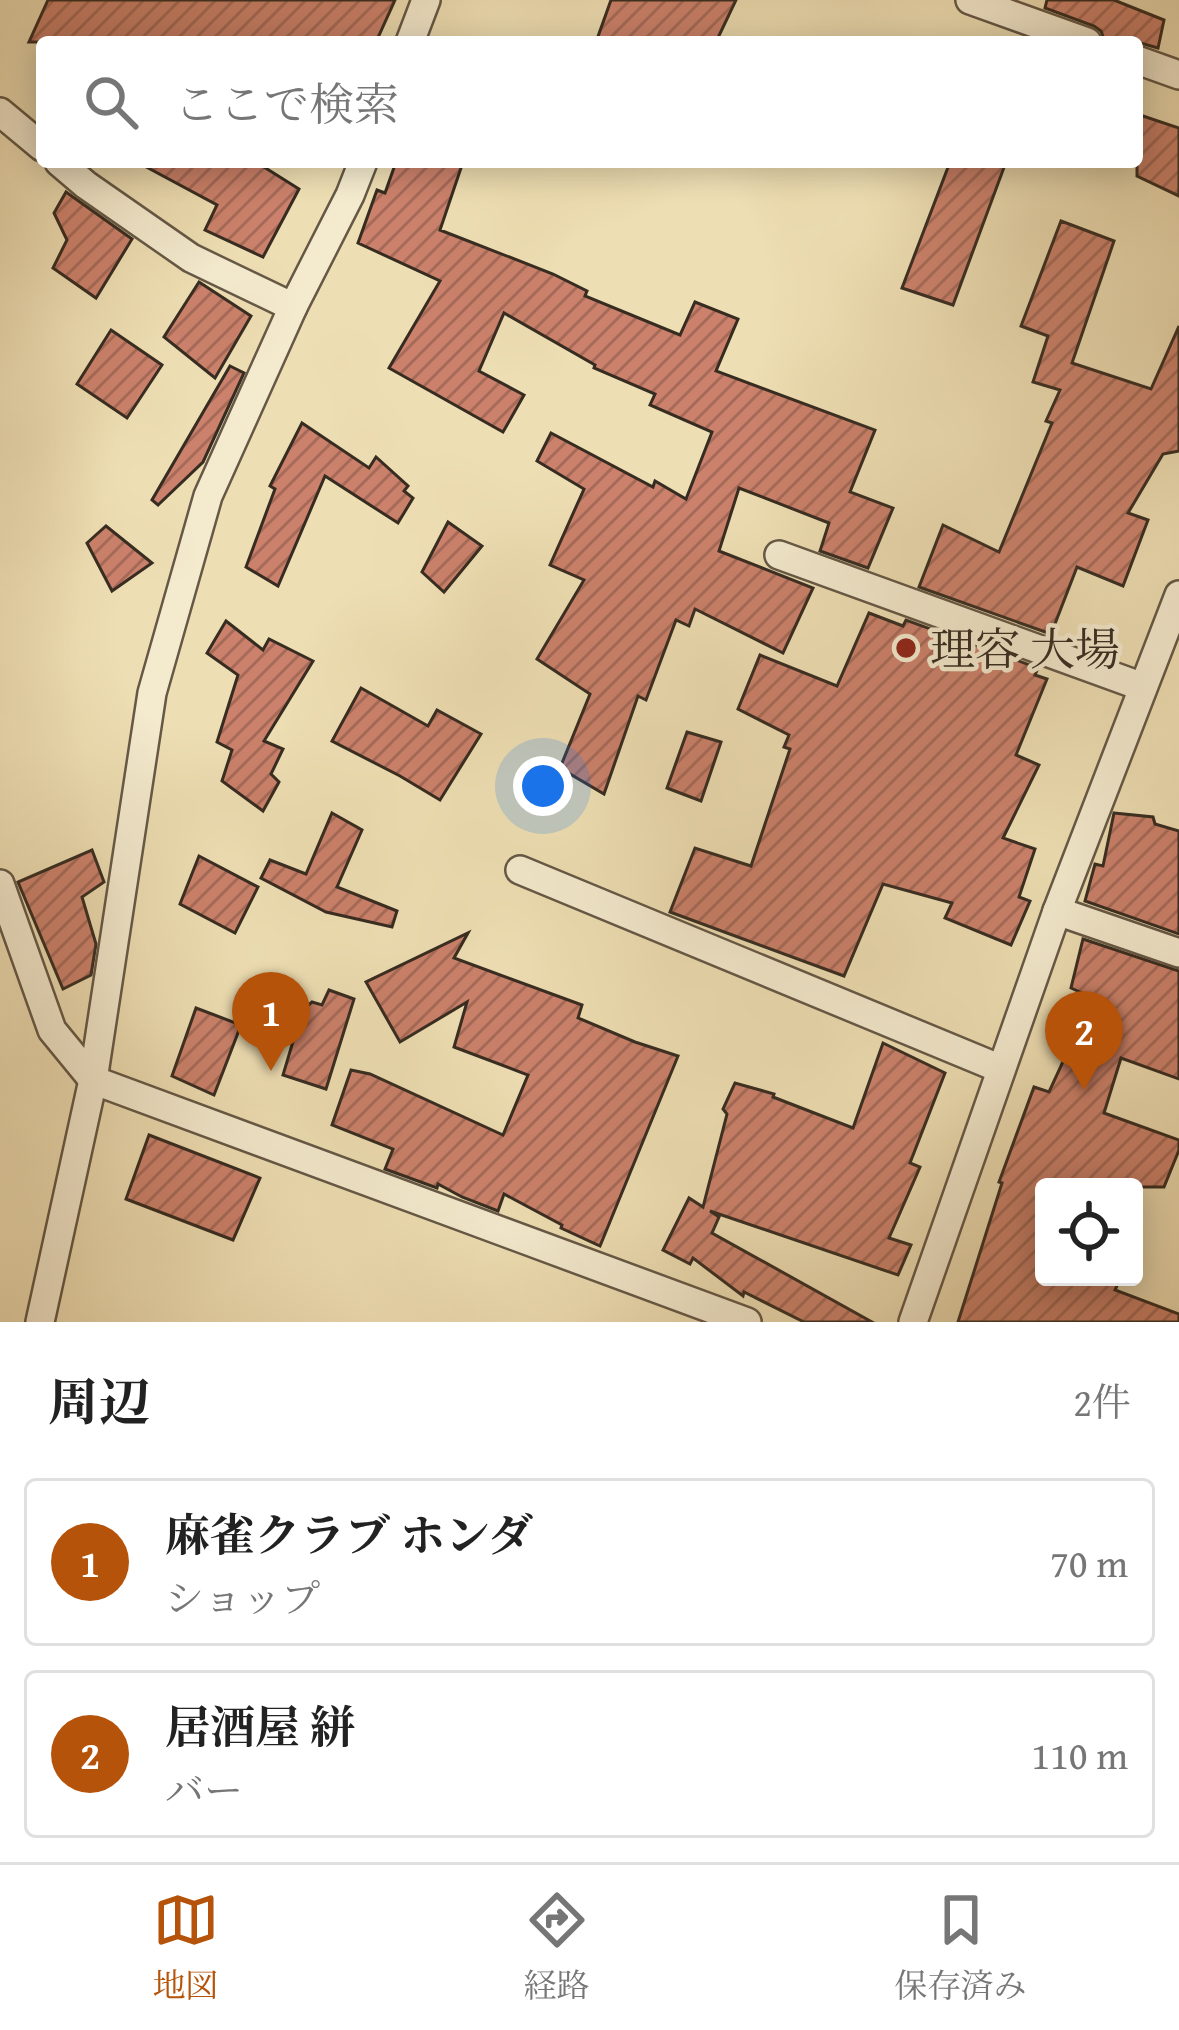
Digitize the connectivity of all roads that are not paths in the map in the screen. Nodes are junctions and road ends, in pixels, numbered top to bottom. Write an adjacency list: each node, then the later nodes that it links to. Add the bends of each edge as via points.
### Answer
1 (426, 0): 3 (street)
2 (970, 0): 4 (street)
3 (412, 36)
4 (1070, 36)
5 (1143, 62): 6 (street)
6 (1179, 75)
7 (0, 112): 8 (street)
8 (36, 143)
9 (66, 168): 11 (street, via 191,258)
10 (361, 168): 11 (street)
11 (293, 307): 20 (street, via 208,496 152,693)
12 (779, 555): 14 (street)
13 (1179, 595): 14 (street)
14 (1144, 687): 17 (street)
15 (520, 870): 19 (street)
16 (0, 884): 20 (street, via 52,1030)
17 (1058, 911): 18 (street); 19 (street)
18 (1179, 953)
19 (1001, 1069): 23 (street)
20 (93, 1080): 21 (street); 22 (street)
21 (40, 1322)
22 (747, 1322)
23 (913, 1322)

